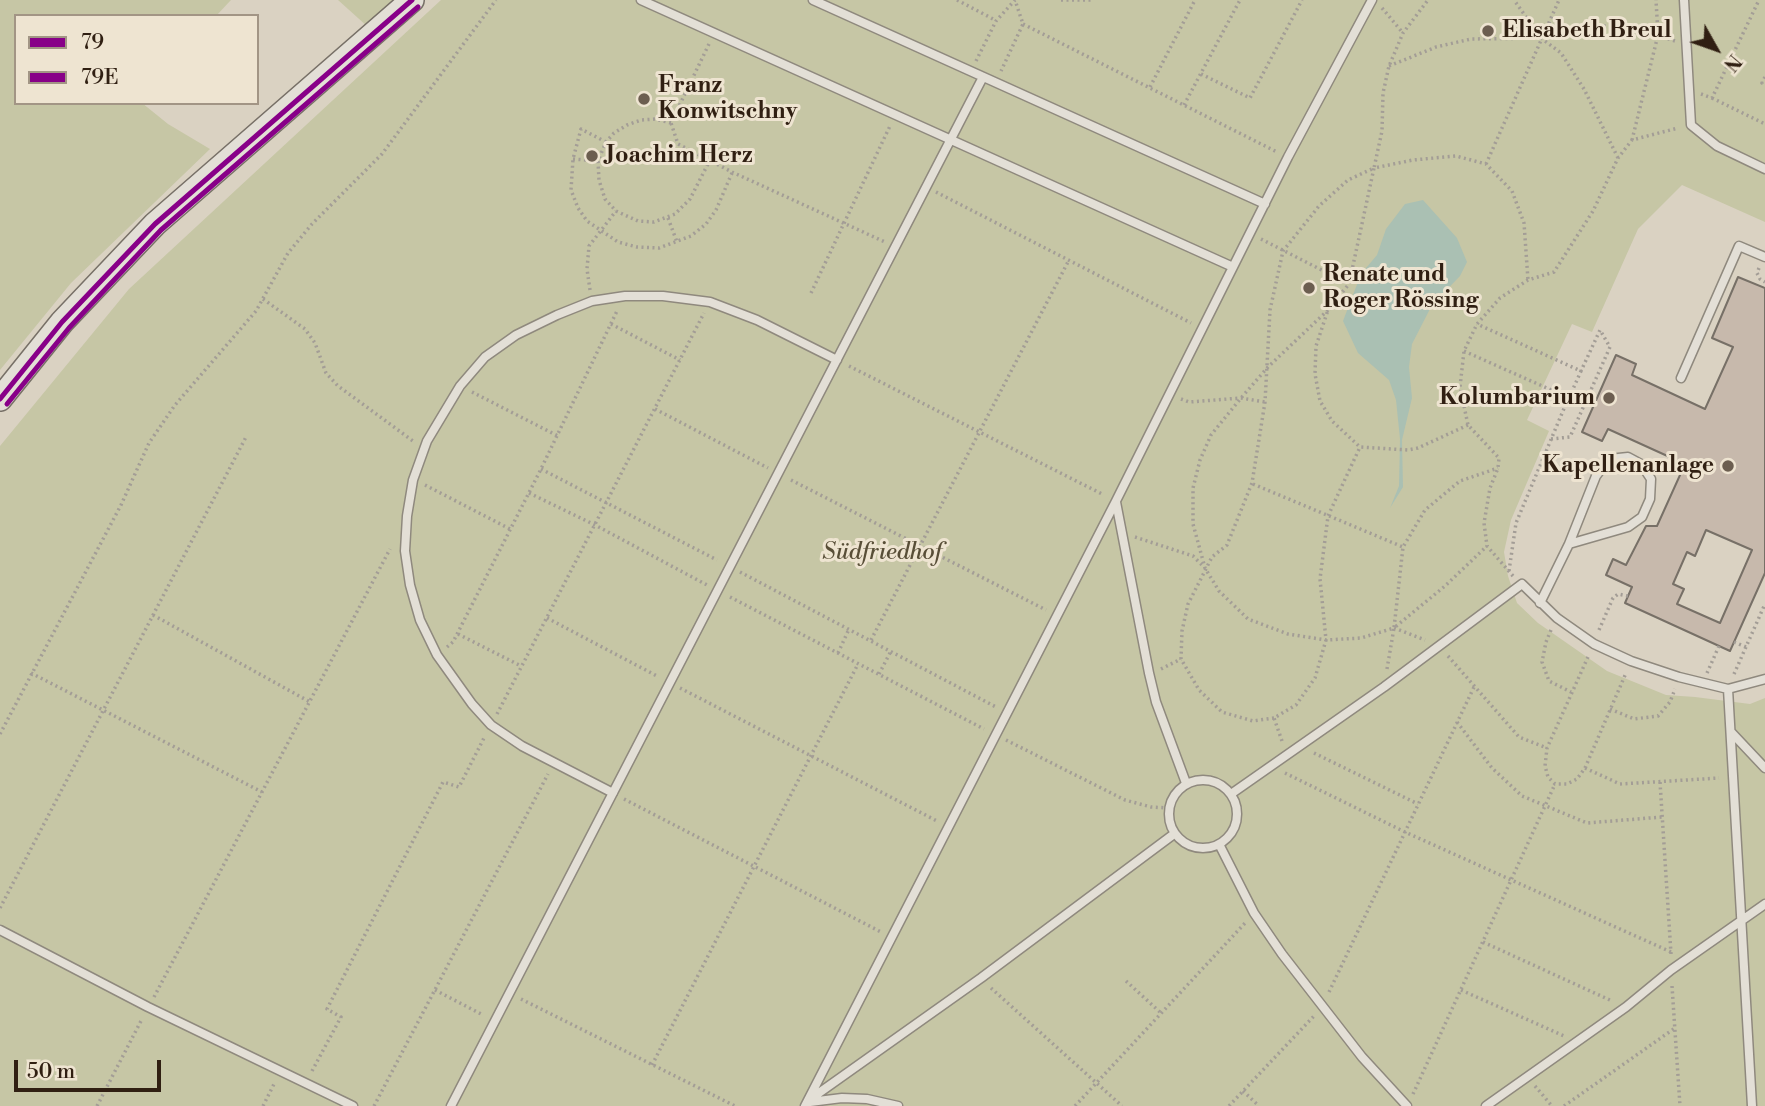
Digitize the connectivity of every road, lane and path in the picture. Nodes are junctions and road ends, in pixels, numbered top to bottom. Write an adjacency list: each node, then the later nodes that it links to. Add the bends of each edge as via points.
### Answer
1 (412, 0): 87 (street, via 155,224 62,322)
2 (496, 0): 70 (path, via 382,154 288,253)
3 (641, 0): 21 (lane)
4 (813, 0): 27 (lane)
5 (957, 0): 19 (path)
6 (1015, 0): 19 (path); 20 (path)
7 (1061, 0): 8 (path)
8 (1093, 0)
9 (1195, 0): 33 (path)
10 (1240, 0): 28 (path)
11 (1302, 0): 28 (path, via 1250,98)
12 (1372, 0): 22 (path); 44 (lane)
13 (1428, 0): 22 (path)
14 (1514, 0): 24 (path)
15 (1559, 0): 24 (path)
16 (1656, 0): 23 (path)
17 (1684, 0): 25 (lane)
18 (1759, 0): 35 (path)
19 (996, 20): 27 (path)
20 (1023, 24): 31 (path); 33 (path)
21 (715, 33): 37 (lane); 38 (path)
22 (1403, 33): 26 (path)
23 (1658, 36): 24 (path, via 1628,26 1585,26); 25 (path); 42 (path)
24 (1541, 38): 26 (path, via 1471,39); 45 (path, via 1561,53); 49 (path)
25 (1687, 45): 34 (lane)
26 (1389, 66): 50 (path)
27 (971, 72): 29 (lane)
28 (1201, 74): 36 (path)
29 (983, 77): 31 (lane); 41 (lane)
30 (1765, 77): 32 (path)
31 (995, 82): 54 (lane)
32 (1765, 84)
33 (1150, 87): 36 (path)
34 (1689, 90): 35 (path); 40 (lane)
35 (1712, 98): 39 (path)
36 (1184, 105): 44 (path)
37 (895, 115): 41 (lane); 57 (path)
38 (671, 123): 43 (path, via 655,119 627,124); 48 (path, via 678,144)
39 (1765, 124)
40 (1691, 125): 42 (path); 51 (lane, via 1717,146)
41 (950, 139): 53 (lane); 65 (lane)
42 (1632, 140): 45 (path)
43 (606, 142): 46 (path, via 581,129); 47 (path)
44 (1288, 157): 54 (lane)
45 (1618, 158): 66 (path, via 1593,211 1554,272)
46 (573, 159): 47 (path); 58 (path, via 571,190 587,221)
47 (598, 161): 55 (path, via 605,199)
48 (710, 162): 52 (path); 56 (path, via 690,199)
49 (1486, 164): 50 (path, via 1457,156); 66 (path, via 1512,191 1524,223)
50 (1374, 168): 62 (path, via 1348,180 1319,206); 67 (path)
51 (1765, 169)
52 (732, 172): 57 (path); 60 (path, via 706,224)
53 (926, 187): 61 (lane); 64 (path)
54 (1265, 204): 59 (lane)
55 (615, 211): 56 (path, via 638,221); 58 (path)
56 (668, 218): 60 (path)
57 (844, 222): 61 (path); 68 (path)
58 (600, 231): 60 (path, via 636,247 659,248); 71 (path, via 589,246)
59 (1250, 233): 62 (path); 65 (lane)
60 (677, 242)
61 (895, 246): 79 (lane)
62 (1283, 251): 67 (path); 80 (path, via 1270,310)
63 (1765, 257): 82 (lane, via 1740,246)
64 (1069, 260): 76 (path); 91 (path)
65 (1233, 267): 76 (lane)
66 (1528, 280): 75 (path, via 1500,298)
67 (1349, 284): 73 (path)
68 (811, 293)
69 (625, 296): 71 (lane); 72 (lane); 74 (path)
70 (263, 299): 96 (path, via 305,329 326,373 338,386); 143 (path, via 149,443)
71 (592, 301): 83 (lane, via 516,335 485,358)
72 (710, 302): 78 (path); 79 (lane)
73 (1328, 310): 80 (path); 95 (path, via 1316,346 1320,401 1332,421)
74 (611, 324): 78 (path); 92 (path)
75 (1477, 324): 77 (path); 81 (path)
76 (1202, 328): 84 (lane)
77 (1464, 351): 86 (path); 90 (path, via 1460,387)
78 (680, 360): 89 (path)
79 (836, 360): 91 (path); 99 (lane)
80 (1268, 367): 85 (path); 88 (path)
81 (1581, 370): 86 (path); 94 (path, via 1600,330 1610,347 1570,436)
82 (1681, 378)
83 (460, 386): 92 (path); 96 (lane)
84 (1169, 394): 85 (path, via 1189,402); 103 (lane)
85 (1241, 398): 88 (path); 115 (path, via 1211,435 1194,488 1193,524)
86 (1569, 398): 94 (path)
87 (0, 399)
88 (1265, 402): 101 (path)
89 (655, 409): 99 (path); 104 (path)
90 (1468, 425): 95 (path, via 1418,448); 97 (path, via 1499,458)
91 (979, 432): 103 (path); 111 (path)
92 (558, 436): 98 (path)
93 (246, 437): 122 (path)
94 (1551, 439): 116 (path, via 1516,523)
95 (1360, 447): 106 (path)
96 (423, 451): 100 (lane)
97 (1498, 468): 112 (path, via 1484,523); 113 (path, via 1461,481 1425,510)
98 (541, 469): 102 (path); 104 (path)
99 (778, 473): 111 (path); 114 (lane)
100 (413, 480): 105 (lane); 108 (path)
101 (1252, 484): 106 (path); 115 (path, via 1227,545)
102 (529, 493): 107 (path); 108 (path)
103 (1116, 501): 109 (lane); 123 (lane)
104 (607, 502): 107 (path); 114 (path)
105 (407, 516): 138 (lane, via 405,551 410,585); 154 (path)
106 (1328, 516): 113 (path); 130 (path, via 1320,579)
107 (595, 525): 118 (path); 124 (path)
108 (510, 529): 128 (path)
109 (1123, 533): 115 (path, via 1193,556); 144 (lane)
110 (1569, 544): 110 (lane, via 1628,527 1643,517 1651,479 1641,464 1628,457 1609,459 1596,476); 120 (lane)
111 (919, 545): 123 (path); 129 (path)
112 (1487, 546): 116 (path); 126 (path)
113 (1403, 547): 126 (path)
114 (730, 566): 118 (lane); 127 (path)
115 (1205, 568): 130 (path, via 1219,591 1248,619 1288,634); 139 (path, via 1188,604)
116 (1509, 571): 117 (path)
117 (1522, 584): 120 (lane); 133 (lane)
118 (717, 590): 137 (path); 148 (lane)
119 (1629, 596): 132 (path, via 1613,598)
120 (1540, 603): 125 (lane)
121 (1765, 604): 135 (path)
122 (153, 615): 154 (path); 156 (path)
123 (1057, 616): 157 (lane)
124 (547, 618): 142 (path); 148 (path)
125 (1557, 618): 132 (lane); 153 (path, via 1542,663 1549,681)
126 (1394, 628): 130 (path, via 1361,638); 133 (path); 150 (path)
127 (849, 629): 129 (path); 137 (path)
128 (457, 634): 138 (path); 142 (path)
129 (871, 640): 136 (path)
130 (1326, 640): 158 (path, via 1315,678 1296,705)
131 (1734, 642): 135 (path)
132 (1594, 644): 140 (lane); 153 (path)
133 (1440, 645): 150 (lane); 151 (path)
134 (1719, 646): 149 (path)
135 (1746, 648): 152 (path)
136 (891, 651): 145 (path); 157 (path)
137 (838, 653): 141 (path)
138 (437, 654): 160 (lane)
139 (1181, 659): 144 (path); 158 (path, via 1199,690 1222,712 1253,722)
140 (1631, 661): 146 (lane); 155 (path)
141 (859, 664): 145 (path); 166 (path)
142 (521, 666): 160 (path)
143 (31, 673): 156 (path); 162 (path)
144 (1149, 673): 174 (lane)
145 (879, 674): 163 (path)
146 (1679, 677): 149 (lane); 155 (path, via 1670,702 1658,716 1634,719)
147 (1765, 679): 152 (lane)
148 (670, 683): 166 (path); 177 (lane)
149 (1703, 683): 152 (lane)
150 (1384, 687): 164 (lane)
151 (1474, 687): 159 (path); 165 (path, via 1519,737)
152 (1728, 689): 161 (lane)
153 (1572, 692): 165 (path)
154 (310, 702): 176 (path)
155 (1610, 709): 170 (path)
156 (103, 710): 176 (path); 190 (path)
157 (1007, 712): 163 (lane)
158 (1274, 718): 167 (path)
159 (1457, 722): 179 (path); 180 (path, via 1492,768 1522,796)
160 (491, 725): 168 (lane); 213 (path, via 459,787 443,782 327,1009 341,1017)
161 (1731, 732): 171 (lane); 172 (lane)
162 (0, 734)
163 (996, 735): 181 (path, via 1125,800); 183 (lane)
164 (1299, 746): 167 (lane); 179 (path)
165 (1547, 748): 175 (path, via 1545,766)
166 (811, 755): 183 (path); 187 (path)
167 (1286, 755): 169 (lane)
168 (554, 763): 177 (lane); 200 (path)
169 (1271, 766): 178 (lane); 184 (path)
170 (1585, 768): 173 (path, via 1620,784); 175 (path, via 1577,779)
171 (1765, 768)
172 (1734, 777): 173 (path); 192 (lane)
173 (1660, 782): 182 (path)
174 (1186, 783): 178 (lane, via 1209,780); 181 (lane)
175 (1555, 784): 180 (path)
176 (262, 792): 203 (path)
177 (613, 793): 187 (path); 202 (lane)
178 (1231, 793): 186 (lane, via 1237,820)
179 (1418, 804): 184 (path)
180 (1545, 806): 182 (path, via 1587,823); 188 (path)
181 (1168, 808): 185 (lane)
182 (1662, 817): 196 (path)
183 (948, 827): 194 (lane)
184 (1405, 832): 188 (path); 205 (path)
185 (1174, 834): 186 (lane, via 1196,848); 198 (lane)
186 (1219, 844): 191 (lane)
187 (754, 866): 194 (path); 210 (path)
188 (1511, 880): 195 (path); 196 (path)
189 (1765, 904): 192 (lane)
190 (0, 908)
191 (1254, 913): 205 (lane); 206 (path)
192 (1740, 922): 197 (lane); 234 (lane)
193 (0, 930): 203 (lane)
194 (892, 937): 217 (lane)
195 (1483, 942): 201 (path); 204 (path)
196 (1671, 952): 197 (path)
197 (1671, 971): 204 (lane); 208 (path)
198 (981, 978): 214 (path); 217 (lane)
199 (1126, 981): 206 (path)
200 (435, 990): 207 (path); 221 (path)
201 (1461, 990): 209 (path); 216 (path)
202 (509, 993): 207 (lane); 210 (path)
203 (148, 1007): 211 (lane); 218 (path)
204 (1626, 1007): 209 (lane)
205 (1322, 1008): 215 (path); 229 (lane)
206 (1161, 1013): 214 (path)
207 (494, 1021): 222 (lane)
208 (1675, 1028): 232 (path); 233 (path)
209 (1577, 1042): 212 (lane)
210 (652, 1065): 223 (path)
211 (281, 1071): 213 (lane); 219 (path)
212 (1527, 1077): 230 (lane); 231 (path)
213 (306, 1083): 220 (lane)
214 (1097, 1083): 225 (path); 226 (path)
215 (1243, 1091): 227 (path); 228 (path)
216 (1413, 1094)
217 (806, 1104): 224 (lane, via 842,1098)
218 (97, 1106)
219 (262, 1106)
220 (353, 1106)
221 (374, 1106)
222 (451, 1106)
223 (735, 1106)
224 (898, 1106)
225 (1075, 1106)
226 (1122, 1106)
227 (1229, 1106)
228 (1259, 1106)
229 (1407, 1106)
230 (1486, 1106)
231 (1552, 1106)
232 (1564, 1106)
233 (1680, 1106)
234 (1752, 1106)

